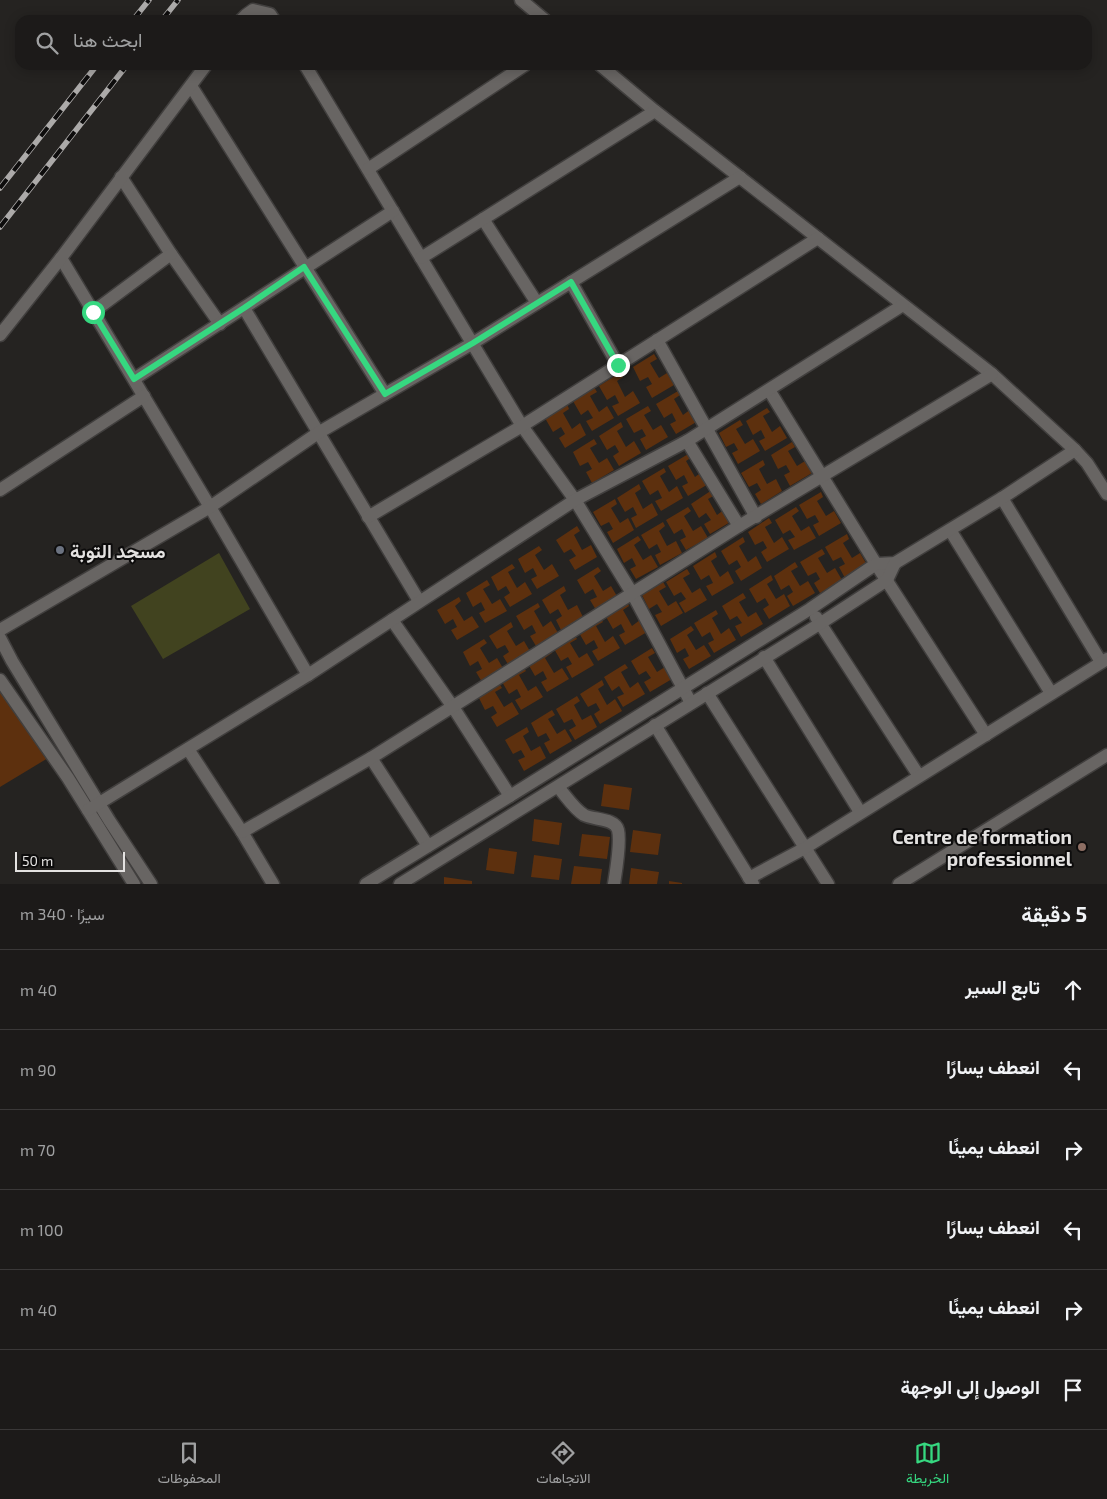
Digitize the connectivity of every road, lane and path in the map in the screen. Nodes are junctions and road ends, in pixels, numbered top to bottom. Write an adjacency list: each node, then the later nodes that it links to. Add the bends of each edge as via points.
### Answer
1 (521, 0): 5 (street)
2 (257, 5): 3 (street); 4 (street)
3 (245, 15)
4 (271, 15)
5 (539, 15)
6 (202, 70): 10 (street)
7 (307, 70): 12 (street)
8 (517, 70): 12 (street)
9 (606, 70): 11 (street)
10 (191, 86): 13 (street); 21 (street)
11 (655, 111): 14 (street); 16 (street)
12 (368, 169): 15 (street)
13 (121, 177): 18 (street); 19 (street)
14 (740, 177): 17 (street); 22 (street)
15 (393, 211): 20 (street); 21 (street)
16 (483, 219): 20 (street); 23 (street)
17 (818, 238): 24 (street); 29 (street)
18 (171, 254): 26 (street); 27 (street)
19 (61, 258): 26 (street); 28 (street)
20 (421, 258): 30 (street)
21 (304, 267): 25 (street); 35 (street)
22 (571, 282): 23 (street); 31 (street)
23 (537, 303): 30 (street)
24 (903, 305): 32 (street); 34 (street)
25 (244, 308): 27 (street); 39 (street)
26 (93, 312): 33 (street)
27 (220, 324): 33 (street)
28 (0, 335)
29 (657, 340): 31 (street); 38 (street)
30 (473, 343): 35 (street); 37 (street)
31 (618, 365): 37 (street)
32 (992, 374): 41 (street); 42 (street)
33 (134, 379): 36 (street)
34 (769, 390): 38 (street); 42 (street)
35 (385, 394): 39 (street)
36 (144, 396): 43 (street); 47 (street)
37 (522, 426): 46 (street); 48 (street)
38 (706, 430): 40 (street); 49 (street)
39 (318, 434): 47 (street); 48 (street)
40 (688, 442): 46 (street); 50 (street)
41 (1075, 450): 44 (street); 45 (street)
42 (822, 477): 49 (street); 53 (street)
43 (0, 490)
44 (1107, 494)
45 (1002, 498): 51 (street); 63 (street)
46 (575, 500): 55 (street); 56 (street)
47 (210, 507): 60 (street); 64 (street)
48 (368, 517): 56 (street)
49 (756, 517): 50 (street)
50 (740, 526): 55 (street)
51 (950, 530): 52 (street); 68 (street)
52 (895, 563): 53 (street); 54 (street)
53 (876, 564): 54 (street); 57 (street)
54 (887, 580): 59 (street); 72 (street)
55 (632, 593): 66 (street); 70 (street)
56 (419, 601): 58 (street)
57 (810, 609): 59 (street); 66 (street)
58 (392, 620): 64 (street); 70 (street)
59 (821, 623): 62 (street); 76 (street)
60 (0, 630)
61 (0, 638): 79 (street)
62 (764, 657): 67 (street); 80 (street)
63 (1104, 660): 68 (street)
64 (308, 675): 73 (street)
65 (0, 680): 79 (street, via 68,778)
66 (682, 688): 69 (street); 78 (street)
67 (707, 693): 69 (street); 83 (street)
68 (1051, 694): 72 (street)
69 (691, 703): 71 (street)
70 (453, 707): 75 (street); 78 (street)
71 (655, 725): 77 (street); 84 (street)
72 (986, 735): 76 (street)
73 (188, 749): 79 (street); 81 (street)
74 (1107, 755): 92 (street)
75 (371, 758): 81 (street); 82 (street)
76 (919, 776): 80 (street)
77 (558, 787): 89 (street); 90 (street, via 579,811 618,828)
78 (510, 796): 82 (street)
79 (94, 807): 85 (street); 86 (street)
80 (860, 812): 83 (street)
81 (242, 832): 87 (street)
82 (428, 846): 88 (street)
83 (805, 848): 84 (street); 91 (street)
84 (751, 881)
85 (134, 884)
86 (151, 884)
87 (273, 884)
88 (366, 884)
89 (400, 884)
90 (614, 884)
91 (828, 884)
92 (899, 884)

